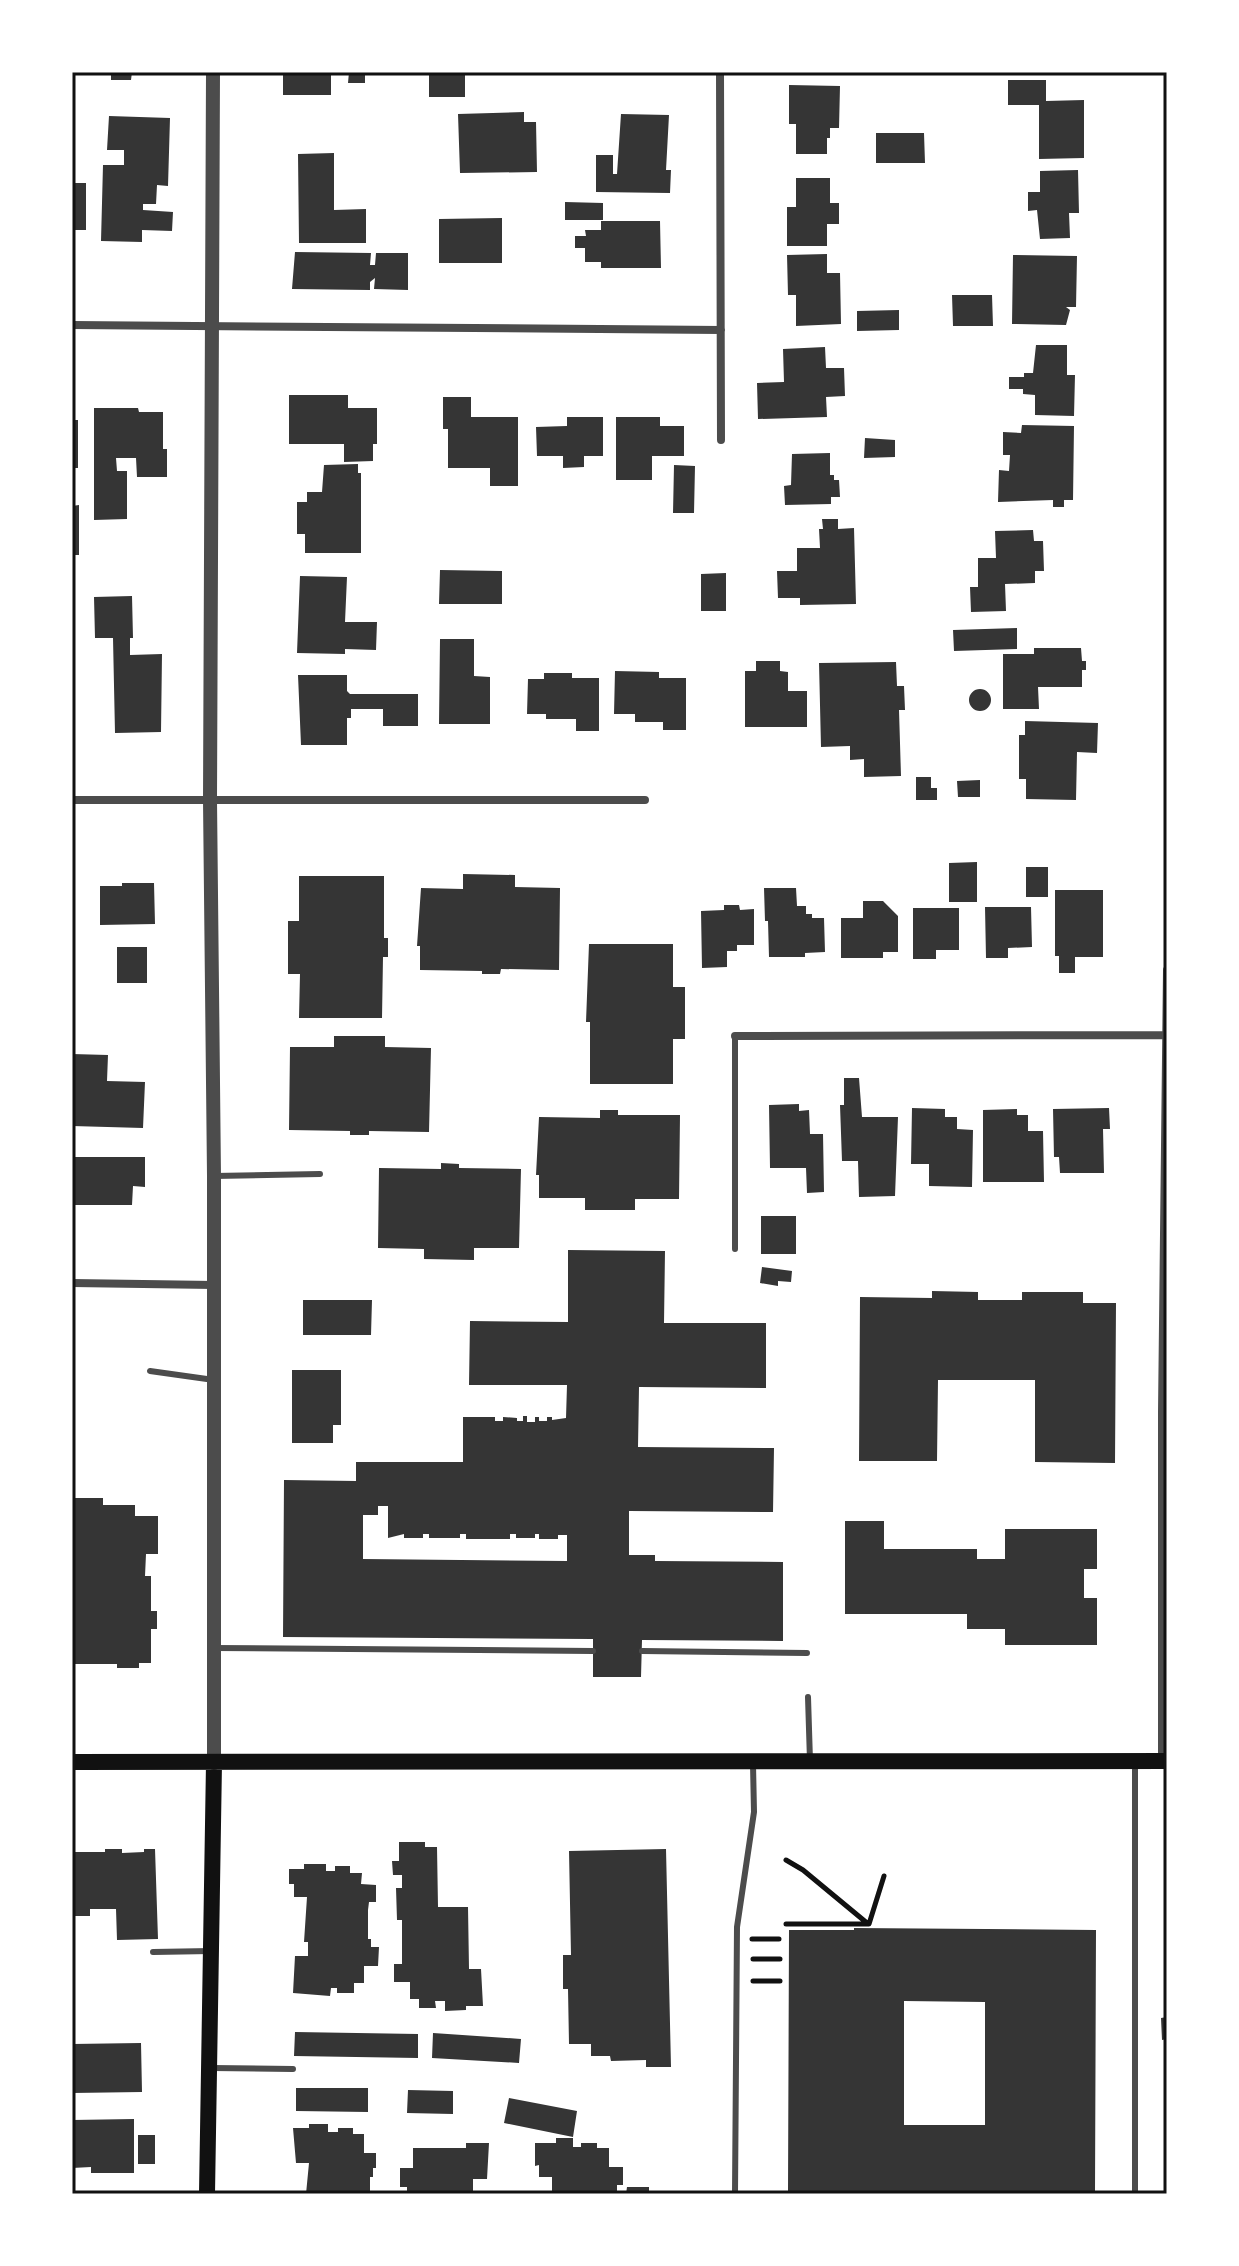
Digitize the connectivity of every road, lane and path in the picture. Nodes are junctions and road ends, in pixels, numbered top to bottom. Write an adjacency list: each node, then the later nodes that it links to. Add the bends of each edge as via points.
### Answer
1 (213, 72): 4 (street)
2 (720, 72): 5 (street)
3 (72, 325): 4 (street)
4 (214, 326): 5 (street); 8 (street)
5 (721, 330): 6 (street)
6 (721, 440)
7 (72, 800): 8 (street)
8 (210, 800): 9 (street); 15 (street)
9 (645, 800)
10 (1167, 970): 11 (street)
11 (1166, 1035): 12 (street); 13 (street)
12 (735, 1036): 16 (lane)
13 (1167, 1144): 19 (street)
14 (320, 1174): 15 (lane)
15 (214, 1176): 18 (street)
16 (735, 1249)
17 (72, 1283): 18 (street)
18 (214, 1285): 21 (street)
19 (1166, 1285): 22 (street)
20 (150, 1371): 21 (lane)
21 (214, 1380): 23 (street)
22 (1165, 1447): 31 (street)
23 (214, 1648): 24 (lane); 33 (street)
24 (593, 1651)
25 (642, 1651): 26 (lane)
26 (807, 1653)
27 (808, 1697): 29 (lane)
28 (753, 1761): 29 (main road); 33 (main road); 49 (lane, via 754,1812 737,1927)
29 (810, 1761): 30 (main road)
30 (1135, 1761): 31 (main road); 50 (lane)
31 (1164, 1761)
32 (72, 1762): 33 (main road)
33 (214, 1763): 40 (main road)
34 (786, 1860): 37 (path)
35 (884, 1876): 37 (path)
36 (786, 1924): 37 (path)
37 (869, 1926)
38 (755, 1939): 39 (path)
39 (779, 1939)
40 (211, 1951): 41 (lane); 46 (main road)
41 (153, 1952)
42 (755, 1959): 43 (path)
43 (780, 1959)
44 (755, 1981): 45 (path)
45 (780, 1981)
46 (209, 2068): 47 (lane); 48 (main road)
47 (293, 2069)
48 (207, 2194)
49 (735, 2194)
50 (1135, 2194)

